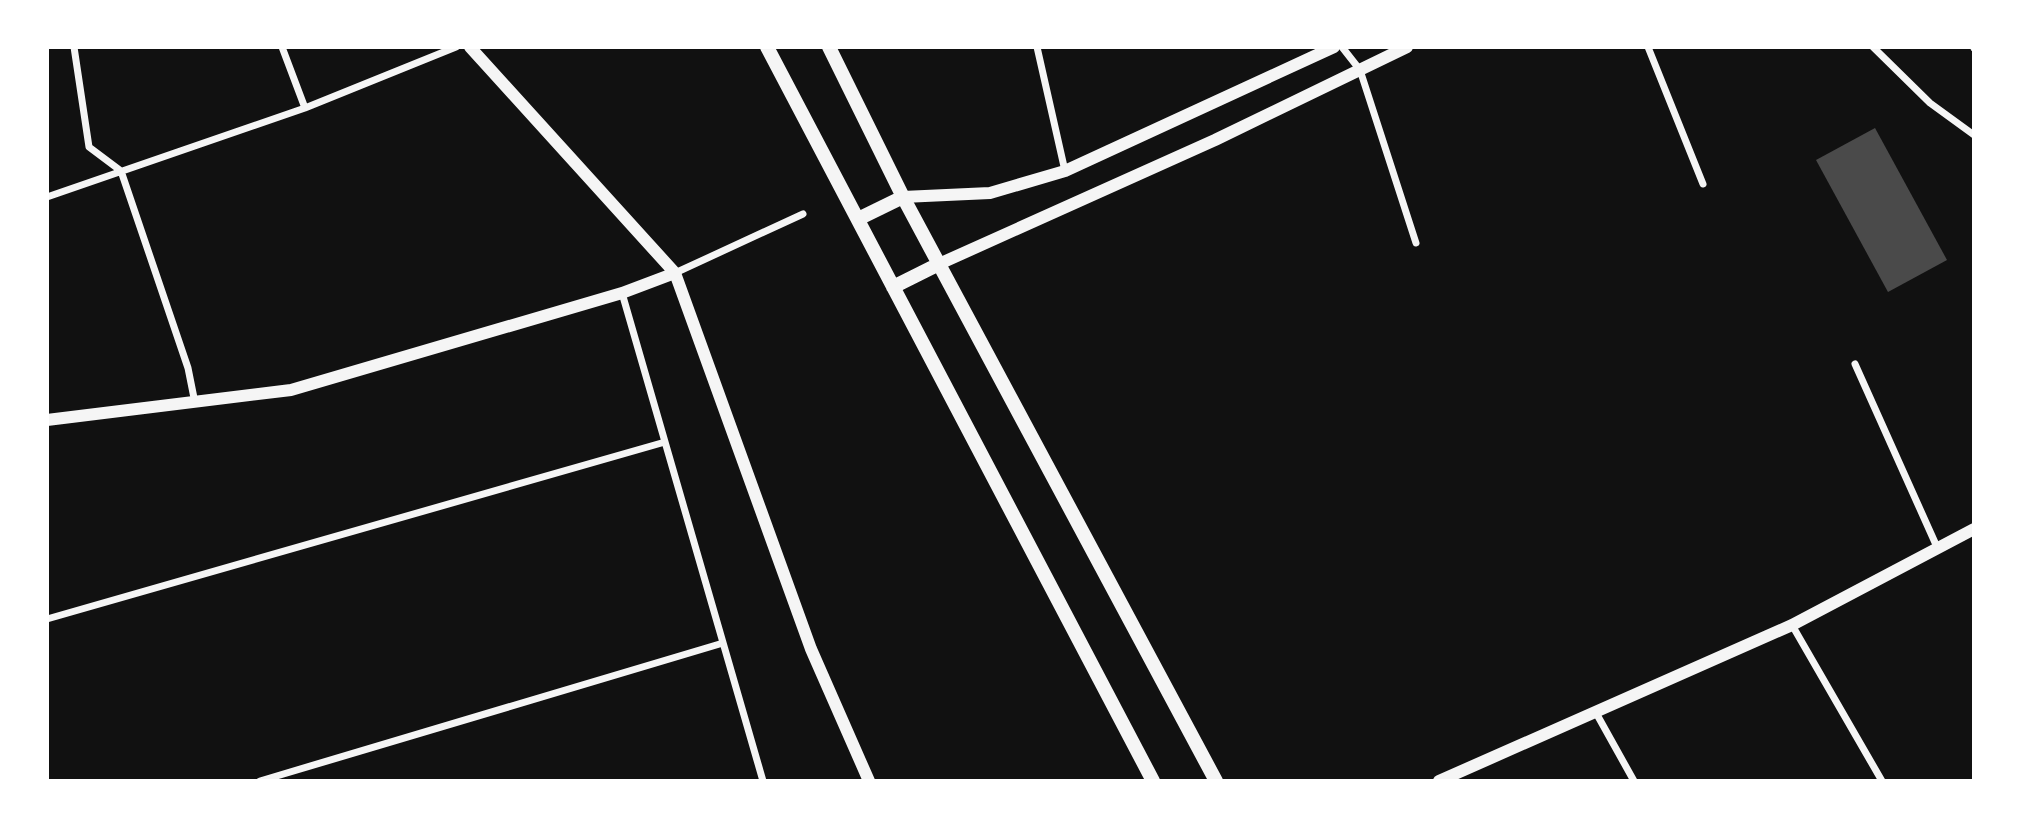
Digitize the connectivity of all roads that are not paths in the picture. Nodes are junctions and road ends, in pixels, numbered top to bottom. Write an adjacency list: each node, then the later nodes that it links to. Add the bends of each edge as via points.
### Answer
1 (74, 47): 16 (street, via 89,146)
2 (282, 47): 14 (street)
3 (456, 47): 14 (street)
4 (470, 47): 25 (street)
5 (767, 47): 22 (main road)
6 (829, 47): 20 (main road)
7 (1037, 47): 17 (street)
8 (1334, 47): 17 (street)
9 (1342, 47): 13 (street)
10 (1407, 47): 13 (street)
11 (1648, 47): 18 (street)
12 (1873, 47): 15 (street, via 1930,103)
13 (1360, 70): 23 (street); 24 (street)
14 (305, 108): 16 (street)
15 (1974, 135)
16 (121, 171): 19 (street); 29 (street, via 188,368)
17 (1065, 171): 20 (street, via 990,193)
18 (1703, 184)
19 (47, 197)
20 (903, 198): 22 (main road); 24 (main road)
21 (803, 214): 25 (street)
22 (858, 219): 26 (main road)
23 (1416, 243)
24 (939, 264): 26 (main road); 42 (main road)
25 (676, 273): 27 (street); 40 (street, via 811,649)
26 (893, 287): 41 (main road)
27 (622, 293): 29 (street, via 291,390); 31 (street)
28 (1854, 364): 33 (street)
29 (195, 403): 30 (street)
30 (47, 420)
31 (665, 442): 34 (street); 36 (street)
32 (1974, 530): 33 (street)
33 (1937, 547): 35 (street)
34 (47, 619)
35 (1792, 625): 37 (street); 45 (street)
36 (723, 643): 38 (street); 39 (street)
37 (1595, 711): 43 (street); 44 (street)
38 (260, 781)
39 (763, 781)
40 (869, 781)
41 (1153, 781)
42 (1216, 781)
43 (1439, 781)
44 (1634, 781)
45 (1882, 781)

